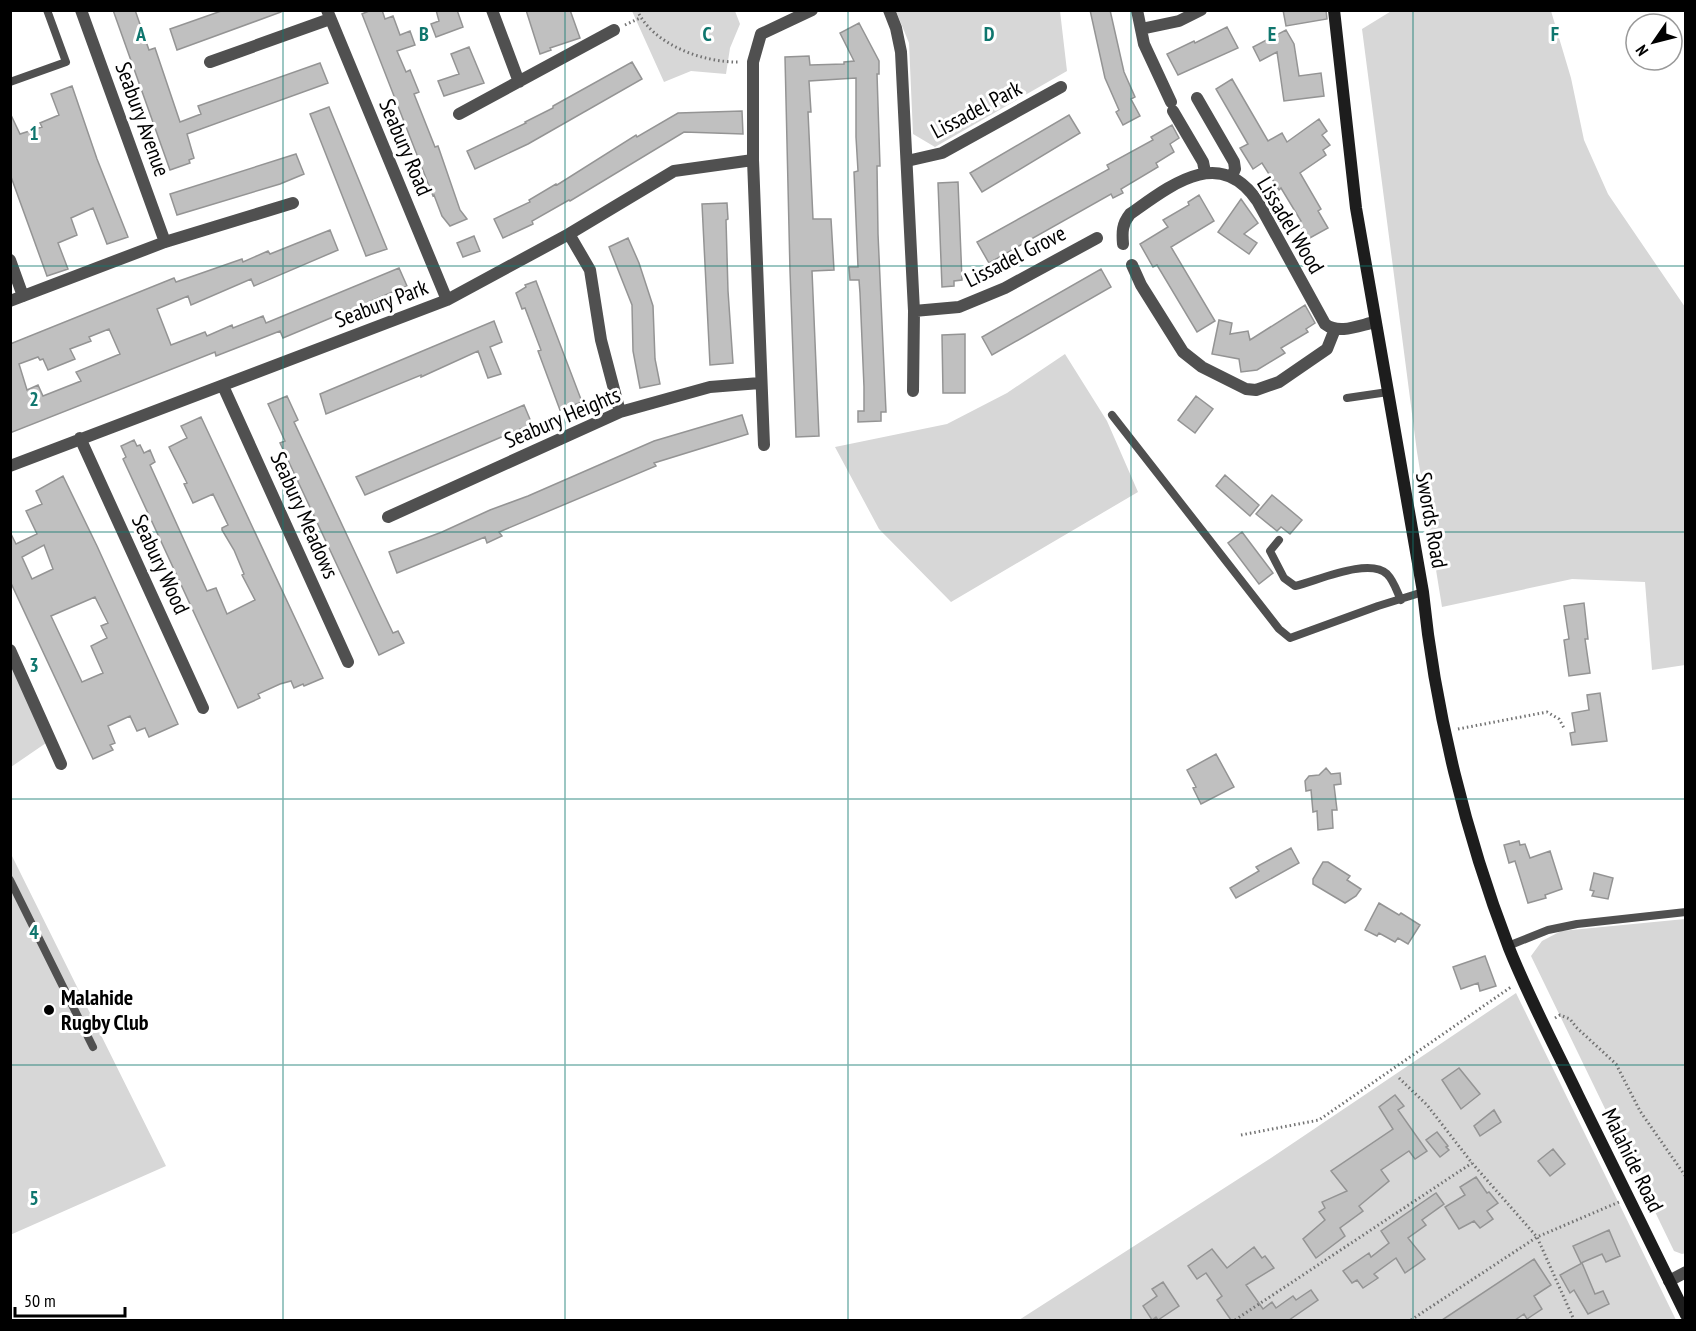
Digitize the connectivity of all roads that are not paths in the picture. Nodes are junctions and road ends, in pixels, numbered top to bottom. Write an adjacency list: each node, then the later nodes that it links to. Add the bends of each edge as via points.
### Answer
1 (47, 10): 13 (lane, via 66,62)
2 (81, 10): 25 (street, Seabury Avenue)
3 (492, 10): 14 (street)
4 (812, 10): 18 (street, via 761,34 753,62)
5 (889, 10): 19 (street, via 901,52)
6 (1137, 10): 11 (street)
7 (1201, 10): 11 (street, via 1179,21)
8 (1334, 10): 33 (main road, Swords Road, via 1356,208)
9 (329, 15): 12 (street); 30 (street, Seabury Road)
10 (614, 30): 14 (street)
11 (1141, 30): 20 (street, via 1172,107)
12 (210, 62)
13 (10, 82)
14 (519, 82): 17 (street)
15 (1061, 87): 19 (street, Lissadel Park, via 942,153)
16 (1197, 98): 21 (street, via 1234,162)
17 (459, 114)
18 (753, 160): 23 (street, Seabury Park, via 674,171); 35 (street)
19 (907, 161): 32 (street)
20 (1205, 172): 21 (street, Lissadel Wood); 26 (street, via 1186,178 1130,214 1122,230)
21 (1232, 176): 34 (street, Lissadel Wood, via 1258,201 1325,324)
22 (293, 203): 25 (street)
23 (569, 234): 30 (street, Seabury Park); 40 (street, via 590,270 601,340)
24 (1097, 238): 32 (street, Lissadel Grove, via 1005,288 959,307)
25 (165, 242): 29 (street)
26 (1123, 244)
27 (10, 260): 29 (street)
28 (1132, 265): 34 (street, via 1183,352 1246,389 1256,390 1279,382 1327,349)
29 (23, 296): 31 (street)
30 (447, 300): 36 (street, Seabury Park)
31 (10, 302)
32 (914, 311): 37 (street)
33 (1375, 322): 34 (street); 38 (main road, Swords Road)
34 (1335, 329)
35 (760, 383): 40 (street, Seabury Heights, via 710,387); 43 (street)
36 (223, 386): 42 (street, Seabury Park); 50 (street, Seabury Meadows)
37 (913, 391)
38 (1388, 392): 39 (lane); 47 (main road, Swords Road)
39 (1347, 398)
40 (620, 412): 45 (street, Seabury Heights)
41 (1112, 416): 48 (lane, via 1290,638)
42 (80, 438): 44 (street, Seabury Park); 51 (street, Seabury Wood)
43 (764, 445)
44 (10, 466)
45 (388, 517)
46 (1279, 540): 48 (lane, via 1270,551 1284,578 1295,586 1352,569 1382,570 1390,576)
47 (1423, 592): 48 (lane); 55 (main road, Swords Road, via 1443,724 1465,810)
48 (1401, 600)
49 (10, 650): 52 (street)
50 (348, 662)
51 (203, 708)
52 (61, 764)
53 (10, 880): 57 (lane)
54 (1686, 912): 55 (lane, via 1577,924 1548,930)
55 (1508, 946): 56 (main road, Swords Road)
56 (1544, 1024): 59 (main road, Malahide Road)
57 (93, 1047)
58 (1686, 1272): 59 (street)
59 (1669, 1281): 60 (main road, Malahide Road)
60 (1686, 1315)

